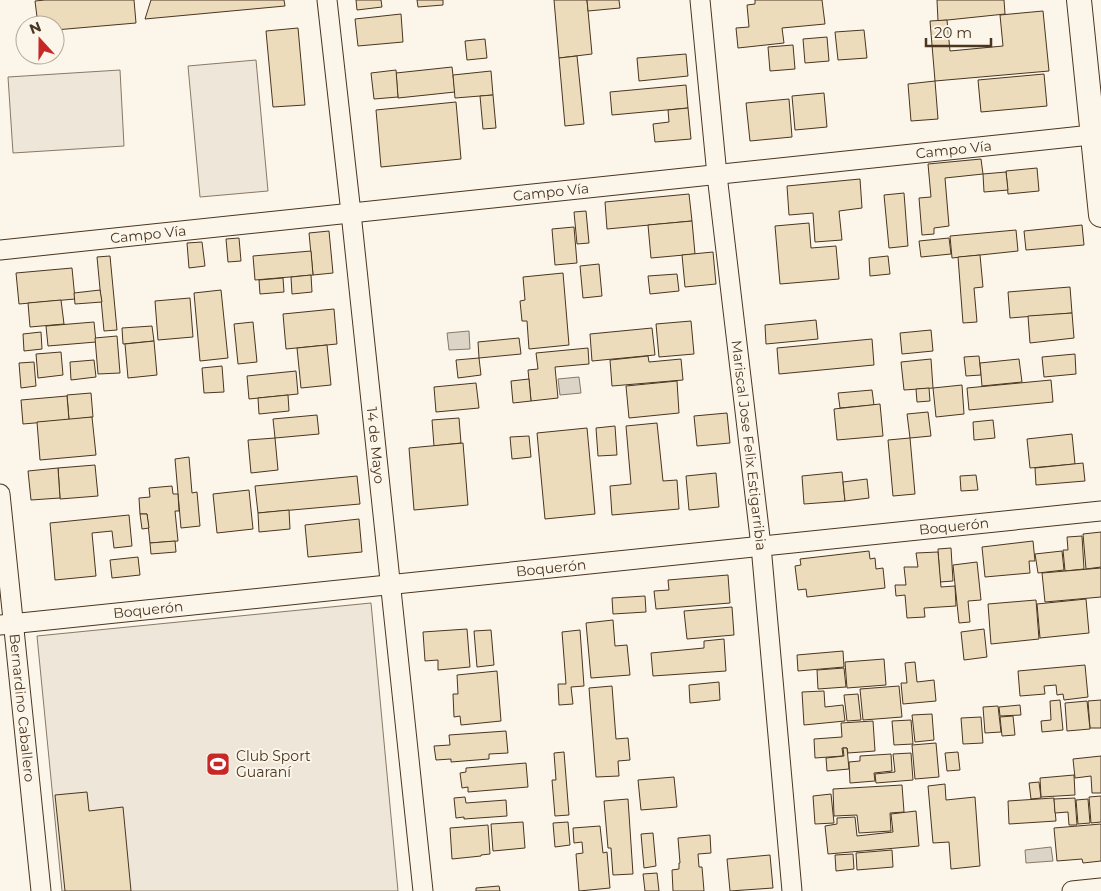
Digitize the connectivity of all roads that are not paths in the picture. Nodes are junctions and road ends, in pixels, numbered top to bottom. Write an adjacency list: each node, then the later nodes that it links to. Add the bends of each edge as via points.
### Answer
1 (327, 0): 6 (street, 14 de Mayo)
2 (700, 0): 5 (street, Mariscal Jose Felix Estigarribia)
3 (1079, 0): 4 (street)
4 (1097, 135): 5 (street, Campo Vía); 7 (street)
5 (716, 175): 6 (street, Campo Vía); 11 (street, Mariscal Jose Felix Estigarribia)
6 (351, 213): 8 (street, Campo Vía); 12 (street, 14 de Mayo)
7 (1101, 216)
8 (0, 250)
9 (0, 494): 13 (street, Bernardino Caballero)
10 (1101, 511): 11 (street, Boquerón)
11 (761, 546): 12 (street, Boquerón); 17 (street, Mariscal Jose Felix Estigarribia)
12 (390, 585): 13 (street, Boquerón); 16 (street, 14 de Mayo)
13 (6, 624): 15 (street, Bernardino Caballero)
14 (1101, 888): 18 (street)
15 (41, 891)
16 (423, 891)
17 (792, 891)
18 (1072, 891)

